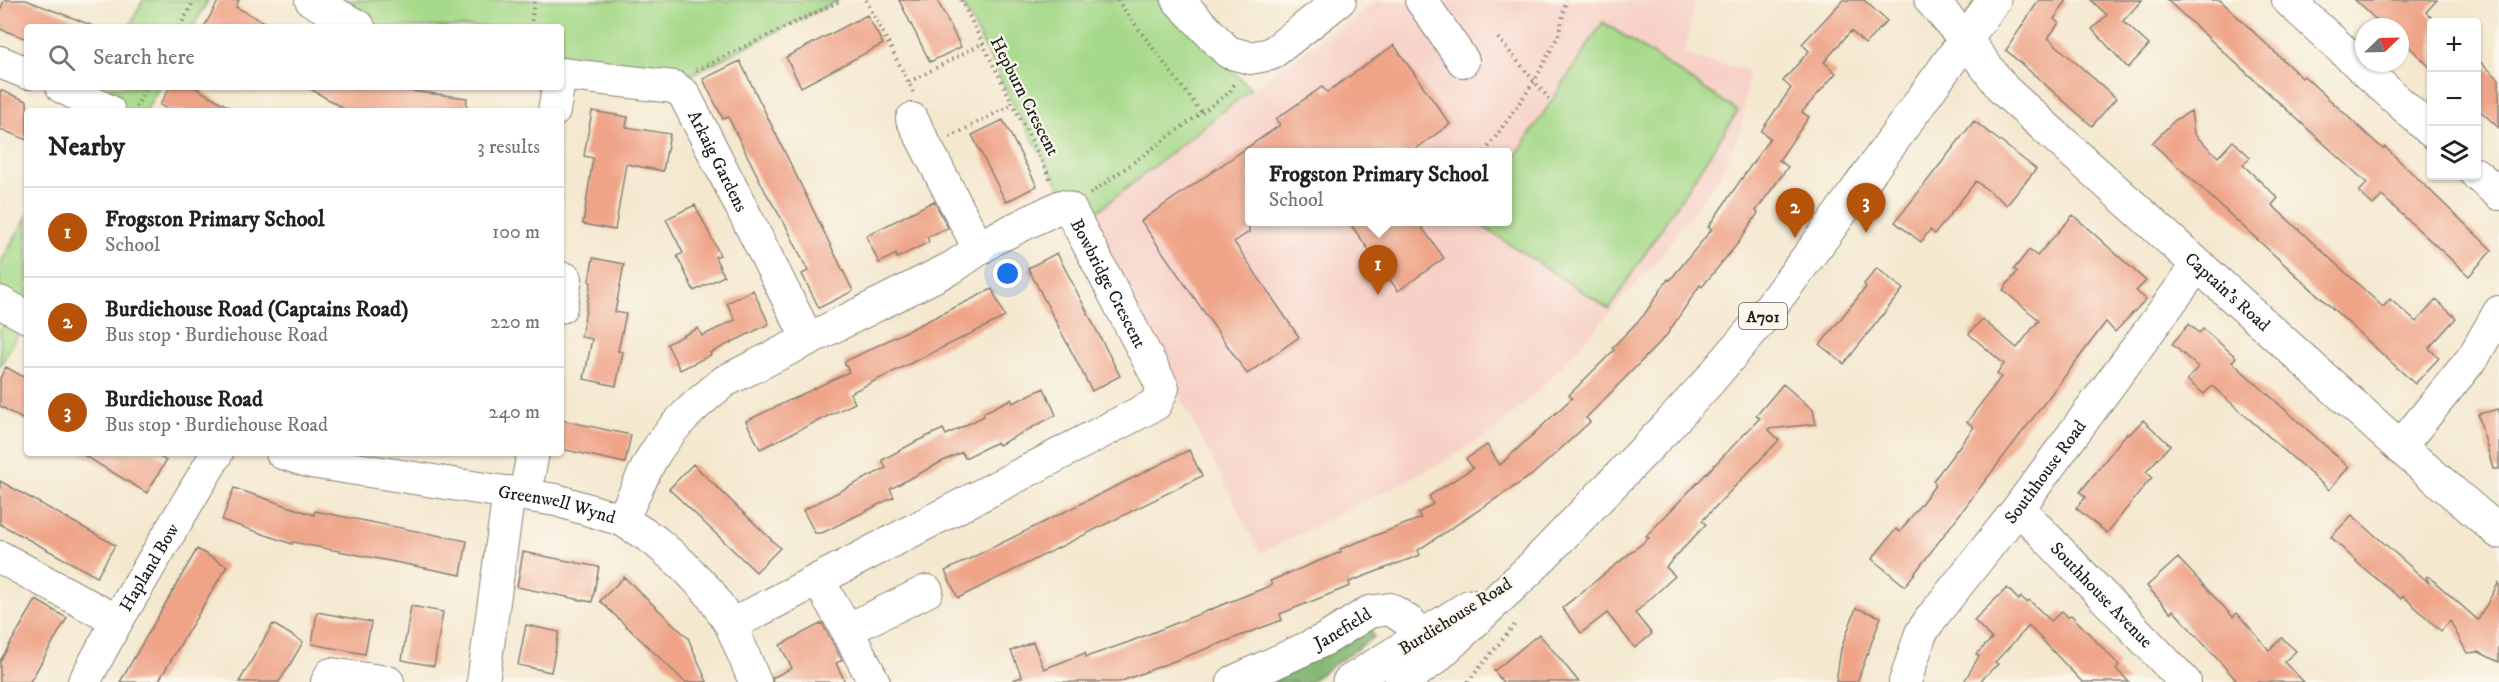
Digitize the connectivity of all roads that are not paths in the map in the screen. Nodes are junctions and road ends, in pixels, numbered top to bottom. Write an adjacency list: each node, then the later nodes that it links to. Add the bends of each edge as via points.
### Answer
1 (311, 0): 8 (street)
2 (1178, 0): 3 (street, via 1228,52 1250,58 1271,54)
3 (1340, 0)
4 (1421, 0): 10 (street)
5 (1931, 0): 9 (main road, Captain's Road)
6 (1994, 0): 9 (main road, A701)
7 (2288, 0): 19 (street)
8 (354, 24)
9 (1966, 40): 23 (main road, Captain's Road, via 2004,90); 42 (main road, Burdiehouse Road / A701, via 1759,322 1666,428 1530,569)
10 (1463, 61)
11 (0, 62): 12 (street)
12 (24, 72)
13 (564, 74): 27 (street, Arkaig Gardens, via 674,87 684,94)
14 (68, 90): 16 (street)
15 (558, 90): 17 (street)
16 (103, 108)
17 (554, 108)
18 (916, 110): 22 (street, via 928,148)
19 (2427, 127)
20 (2481, 178): 21 (street)
21 (2499, 194)
22 (979, 249): 27 (street, Bowbridge Crescent, via 953,267); 37 (street, Bowbridge Crescent, via 1065,207 1163,388 1156,404)
23 (2198, 266): 28 (main road, Captain's Road); 33 (street, Southhouse Road)
24 (0, 302): 26 (street)
25 (2499, 312): 28 (street, via 2474,356)
26 (24, 315)
27 (808, 339): 34 (street, Bowbridge Crescent, via 725,381 700,400 652,458)
28 (2400, 447): 35 (main road, Captain's Road)
29 (215, 456): 39 (street, Hapland Bow)
30 (292, 456): 32 (street, Greenwell Wynd)
31 (532, 456): 32 (street)
32 (517, 494): 34 (street, Greenwell Wynd, via 556,500); 46 (street)
33 (2017, 510): 52 (street, Southhouse Road, via 1921,633); 53 (street, Southhouse Avenue)
34 (622, 520): 40 (street, Greenwell Wynd, via 682,564 709,592)
35 (2499, 532)
36 (0, 557): 39 (street)
37 (818, 580): 40 (street, Bowbridge Crescent); 41 (street)
38 (927, 591): 41 (street)
39 (117, 621): 43 (street, Hapland Bow)
40 (731, 625): 47 (street, Greenwell Wynd)
41 (848, 630): 48 (street)
42 (1428, 648): 49 (street, Janefield, via 1411,623 1390,609 1369,612 1326,639); 50 (main road, Burdiehouse Road / A701); 51 (main road, Burdiehouse Road / A701)
43 (84, 682)
44 (327, 682): 45 (street, via 331,674)
45 (388, 682)
46 (483, 682)
47 (755, 682)
48 (874, 682)
49 (1233, 682)
50 (1348, 682)
51 (1401, 682)
52 (1905, 682)
53 (2185, 682)

